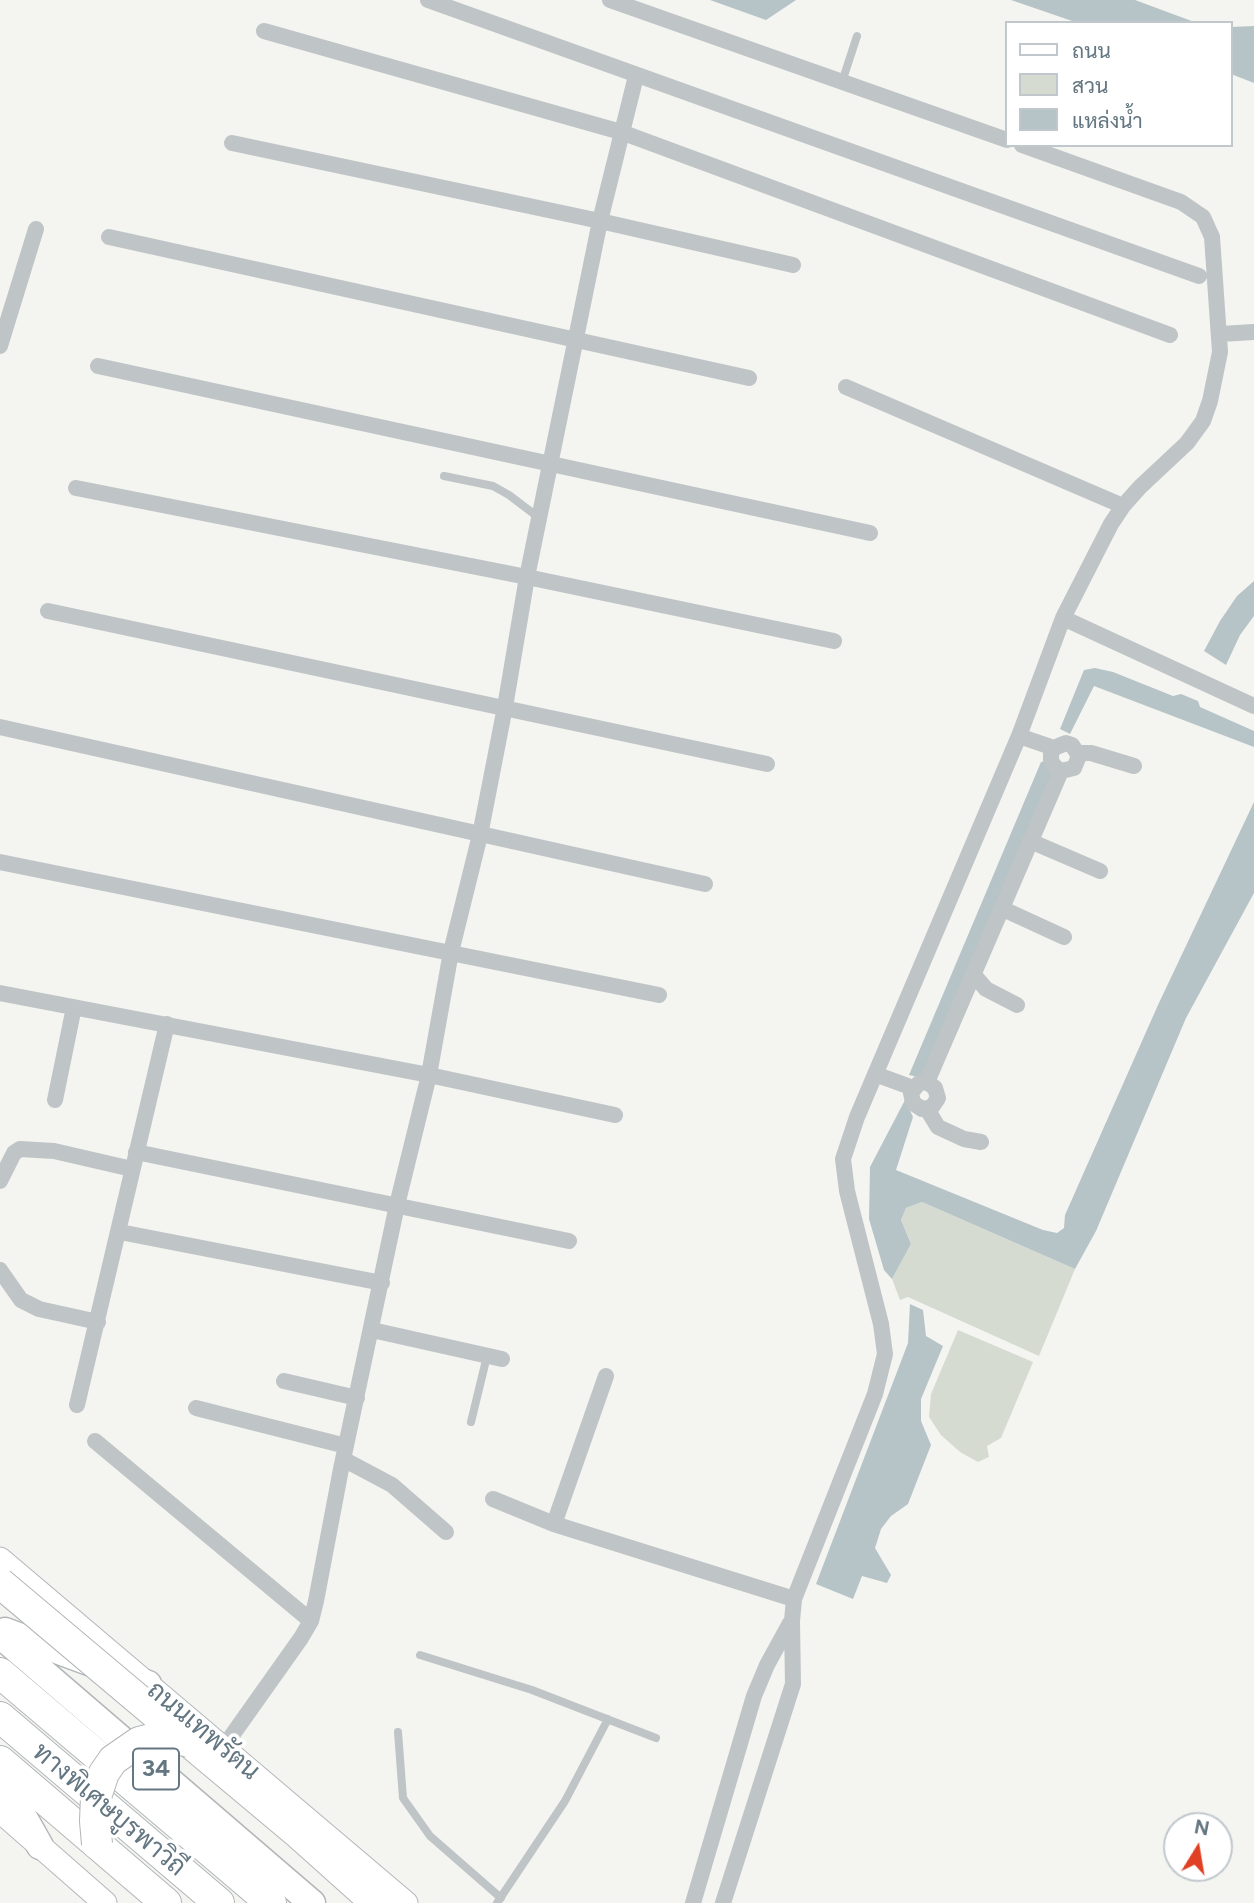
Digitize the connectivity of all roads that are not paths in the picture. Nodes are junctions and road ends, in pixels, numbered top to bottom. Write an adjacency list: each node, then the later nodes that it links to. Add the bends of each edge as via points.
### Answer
1 (428, 0): 5 (street)
2 (610, 0): 6 (street)
3 (264, 31): 7 (street)
4 (857, 36): 6 (lane)
5 (636, 76): 7 (street); 15 (street)
6 (842, 82): 8 (street)
7 (621, 132): 11 (street); 18 (street)
8 (1006, 140)
9 (232, 143): 11 (street)
10 (1028, 147): 17 (street, via 1181,202 1203,216 1212,237)
11 (600, 220): 14 (street); 19 (street)
12 (36, 229): 20 (street)
13 (109, 237): 19 (street)
14 (793, 265)
15 (1199, 276)
16 (1254, 332): 17 (street)
17 (1220, 334): 27 (street, via 1203,421 1188,443)
18 (1170, 335)
19 (577, 341): 22 (street); 24 (street)
20 (0, 346)
21 (98, 366): 24 (street)
22 (748, 378)
23 (846, 387): 27 (street)
24 (551, 463): 28 (street); 29 (street)
25 (444, 476): 28 (lane, via 493,486)
26 (76, 488): 30 (street)
27 (1123, 506): 32 (street)
28 (539, 518): 30 (street)
29 (870, 533)
30 (527, 577): 33 (street); 35 (street)
31 (48, 611): 35 (street)
32 (1063, 618): 34 (street); 37 (street)
33 (834, 641)
34 (1254, 706)
35 (505, 707): 40 (street); 43 (street)
36 (0, 727): 43 (street)
37 (1018, 736): 38 (street); 57 (street)
38 (1054, 748): 39 (street, via 1066,743); 42 (street, via 1051,761)
39 (1078, 753): 41 (street); 42 (street, via 1078,763)
40 (767, 764)
41 (1134, 766)
42 (1060, 771): 44 (street)
43 (480, 835): 47 (street); 50 (street)
44 (1030, 841): 46 (street); 48 (street)
45 (0, 862): 50 (street)
46 (1100, 872)
47 (705, 884)
48 (1003, 909): 49 (street); 51 (street)
49 (1064, 937)
50 (451, 952): 53 (street); 58 (street)
51 (974, 975): 54 (street, via 986,989); 59 (street)
52 (0, 993): 55 (street)
53 (659, 995)
54 (1017, 1005)
55 (75, 1007): 56 (street); 60 (street)
56 (167, 1024): 58 (street); 63 (street)
57 (875, 1074): 59 (street); 87 (street, via 843,1159 885,1354 875,1394)
58 (429, 1075): 61 (street); 66 (street)
59 (920, 1085): 62 (street, via 932,1084 938,1093 936,1103 927,1109 937,1127)
60 (55, 1100)
61 (615, 1115)
62 (981, 1142)
63 (136, 1152): 64 (street); 66 (street)
64 (132, 1169): 65 (street, via 54,1151 20,1149); 67 (street)
65 (0, 1181)
66 (397, 1205): 68 (street); 70 (street)
67 (120, 1232): 70 (street); 71 (street)
68 (569, 1241)
69 (0, 1270): 71 (street, via 21,1300 39,1309)
70 (382, 1283): 72 (street)
71 (97, 1322): 77 (street)
72 (372, 1331): 73 (street); 76 (street)
73 (495, 1358): 79 (lane)
74 (606, 1376): 83 (street)
75 (284, 1381): 76 (street)
76 (357, 1398): 81 (street)
77 (78, 1405)
78 (196, 1408): 81 (street)
79 (471, 1422)
80 (95, 1441): 88 (street)
81 (344, 1458): 84 (street, via 392,1485); 88 (street)
82 (493, 1499): 83 (street)
83 (554, 1524): 87 (street)
84 (446, 1532)
85 (0, 1559): 94 (main road, ถนนเทพรัตน / 34)
86 (0, 1583): 100 (highway, bridge)
87 (794, 1599): 89 (street)
88 (311, 1620): 101 (street)
89 (792, 1621): 105 (street, via 754,1696); 106 (street, via 793,1684)
90 (0, 1629): 94 (highway)
91 (0, 1635): 115 (highway, 34)
92 (420, 1655): 96 (lane)
93 (0, 1673): 114 (highway, ทางพิเศษบูรพาวิถี)
94 (148, 1684): 101 (main road, ถนนเทพรัตน / 34)
95 (0, 1717): 113 (highway, ทางพิเศษบูรพาวิถี)
96 (608, 1719): 99 (lane); 109 (lane, via 565,1801)
97 (398, 1732): 109 (lane, via 403,1798 430,1836)
98 (0, 1733): 112 (highway)
99 (656, 1738)
100 (189, 1742): 107 (highway, bridge, via 150,1739 113,1760 96,1797); 116 (highway)
101 (223, 1748): 117 (main road, ถนนเทพรัตน / 34)
102 (0, 1761): 107 (highway)
103 (0, 1775): 108 (highway)
104 (0, 1811): 108 (main road)
105 (719, 1816): 106 (street); 118 (street)
106 (747, 1825): 119 (street)
107 (97, 1844): 111 (highway)
108 (40, 1846): 110 (main road)
109 (499, 1900)
110 (105, 1903)
111 (166, 1903)
112 (200, 1903)
113 (219, 1903)
114 (271, 1903)
115 (312, 1903)
116 (376, 1903)
117 (406, 1903)
118 (693, 1903)
119 (723, 1903)

